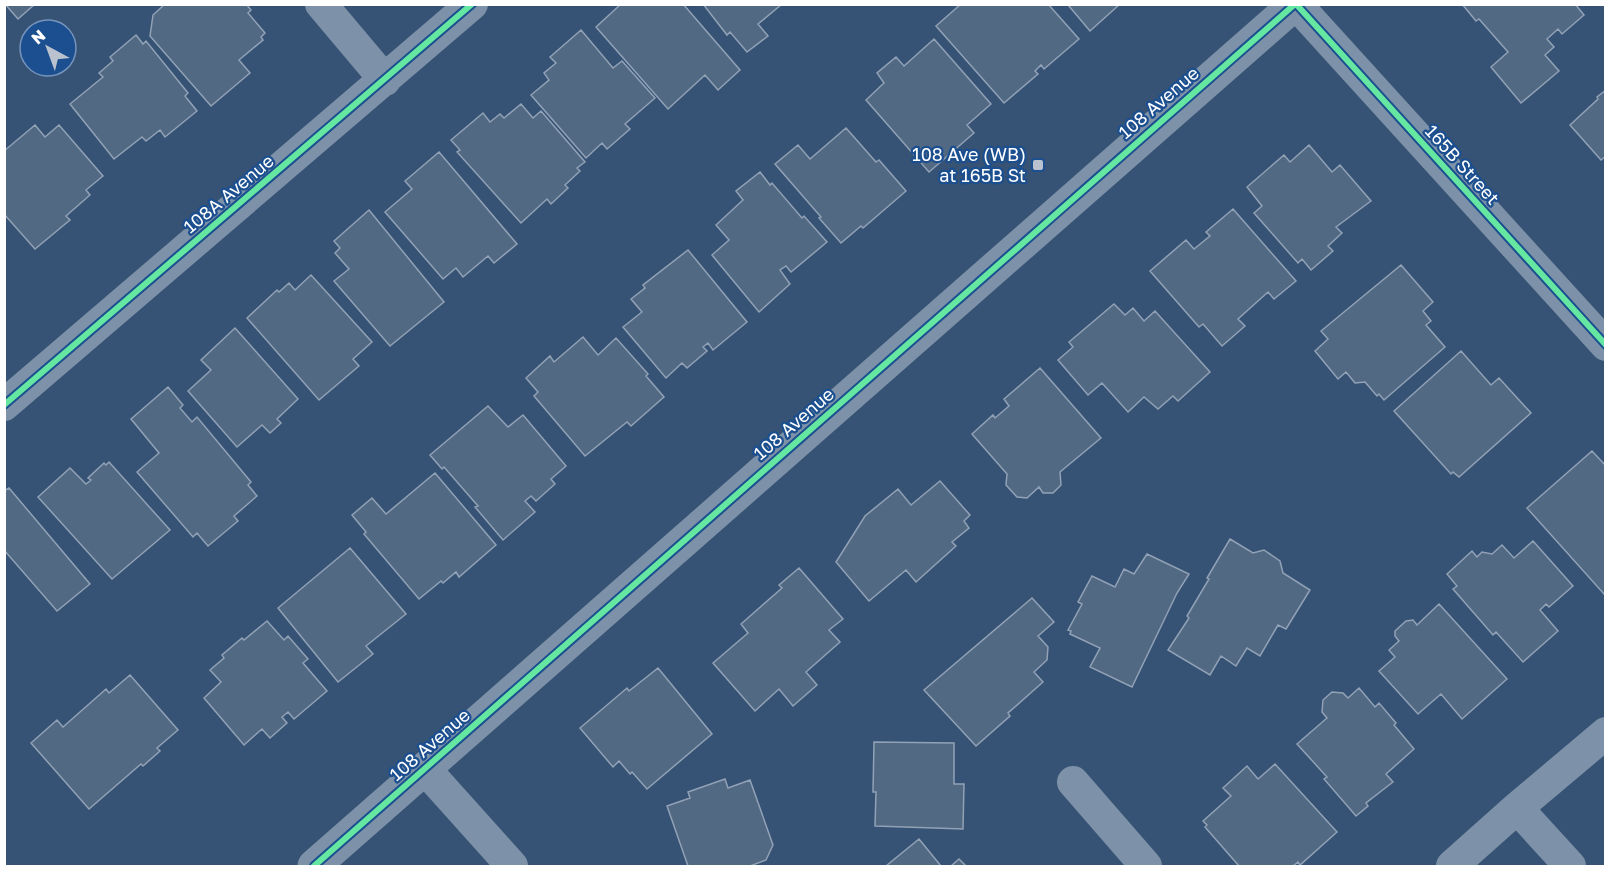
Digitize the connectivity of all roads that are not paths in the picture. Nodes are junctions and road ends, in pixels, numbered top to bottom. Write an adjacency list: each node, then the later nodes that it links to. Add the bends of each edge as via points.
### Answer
1 (321, 4): 4 (street)
2 (472, 4): 4 (street, 108A Avenue)
3 (1295, 4): 5 (street, 165B Street); 8 (street, 108 Avenue)
4 (385, 80): 6 (street, 108A Avenue)
5 (1605, 345)
6 (4, 405)
7 (1605, 733): 10 (street)
8 (425, 770): 11 (street, 108 Avenue); 12 (street)
9 (1073, 782): 13 (street)
10 (1516, 808): 14 (street); 15 (street)
11 (314, 867)
12 (512, 867)
13 (1146, 867)
14 (1452, 867)
15 (1570, 867)

